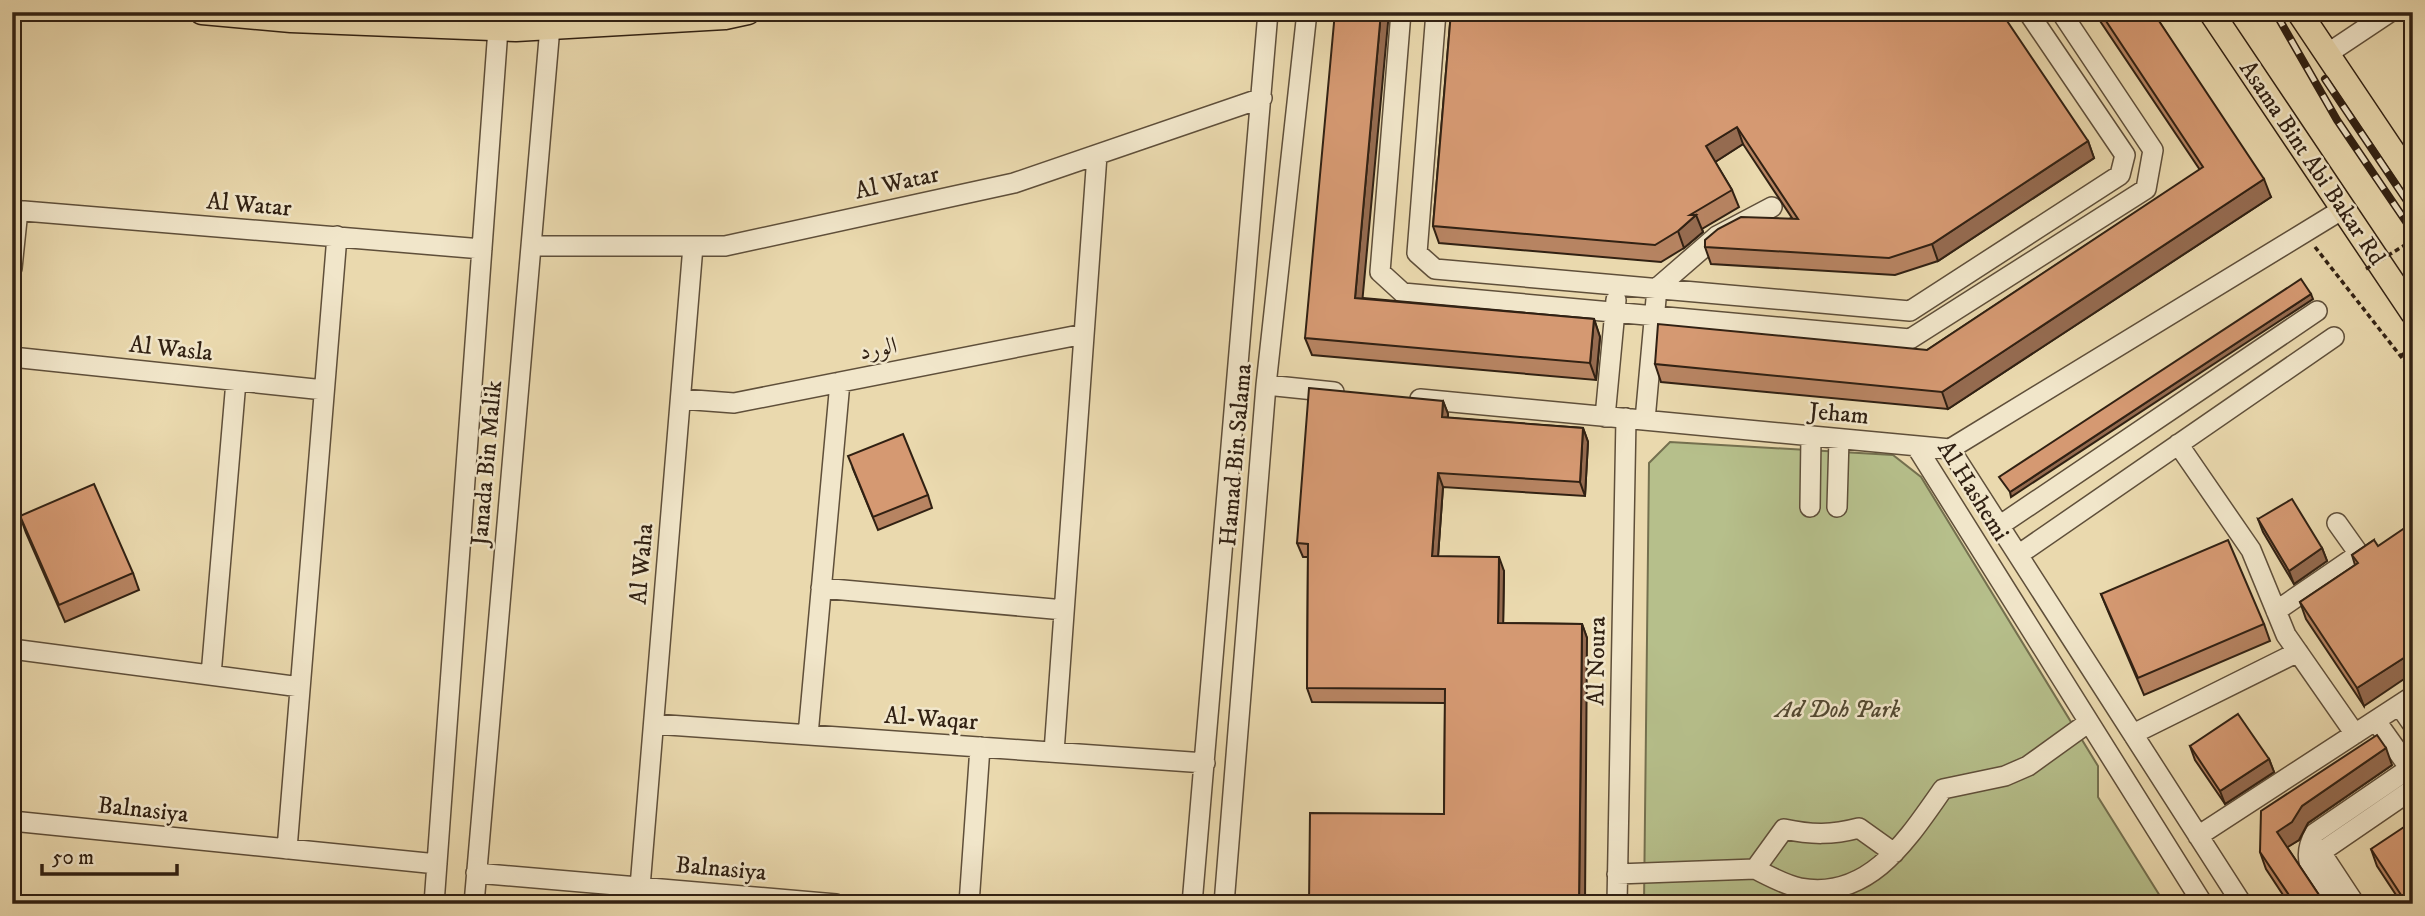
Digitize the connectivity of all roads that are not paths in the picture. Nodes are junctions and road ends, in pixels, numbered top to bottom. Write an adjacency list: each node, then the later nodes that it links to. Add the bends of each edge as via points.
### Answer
1 (202, 12): 13 (main road)
2 (748, 12): 12 (main road)
3 (1268, 12): 15 (street, Hamad Bin Salama)
4 (1307, 12): 37 (street, Hamad Bin Salama)
5 (1401, 12): 28 (street, via 1380,272 1404,293)
6 (1436, 12): 26 (street, via 1417,253 1435,269)
7 (2028, 12): 27 (street, via 2125,155 2120,175 1910,311)
8 (2061, 12): 31 (street, via 2153,150 2146,189 1910,339)
9 (2211, 12): 19 (main road, Asama Bint Abi Bakar Rd)
10 (2299, 12): 14 (main road)
11 (2390, 12): 14 (street)
12 (550, 27): 13 (main road); 22 (street, Janada Bin Malik)
13 (498, 29): 24 (street, Janada Bin Malik)
14 (2327, 54): 17 (main road)
15 (1262, 98): 16 (street, Al Watar); 70 (street, Hamad Bin Salama)
16 (1097, 155): 23 (street, Al Watar, via 1014,183 725,246); 32 (street)
17 (2411, 177)
18 (1772, 207): 27 (street, via 1717,236)
19 (2343, 209): 30 (main road, Asama Bint Abi Bakar Rd); 47 (street)
20 (15, 210): 21 (street, Al Watar); 25 (street)
21 (337, 236): 24 (street, Al Watar); 38 (street)
22 (531, 246): 23 (street, Al Watar); 79 (street, Janada Bin Malik)
23 (693, 246): 41 (street, Al Waha)
24 (482, 249): 77 (street, Janada Bin Malik)
25 (12, 268)
26 (1617, 285): 27 (street); 28 (street)
27 (1657, 288): 31 (street, Al Noura)
28 (1615, 312): 31 (street); 42 (street)
29 (2317, 312): 51 (street)
30 (2413, 313)
31 (1654, 316): 43 (street, Al Noura)
32 (1084, 334): 36 (street, الورد); 54 (street)
33 (2334, 337): 46 (street)
34 (12, 357): 35 (street, Al Wasla)
35 (236, 380): 38 (street, Al Wasla); 58 (street)
36 (840, 382): 41 (street, الورد, via 734,402); 53 (street)
37 (1266, 385): 39 (street); 87 (street, Hamad Bin Salama)
38 (324, 390): 59 (street)
39 (1347, 393)
40 (1401, 398): 42 (street, Jeham)
41 (681, 399): 63 (street, Al Waha)
42 (1605, 416): 43 (street, Jeham)
43 (1635, 419): 44 (street, Jeham); 80 (street, Al Noura)
44 (1811, 436): 45 (street, Jeham); 48 (street)
45 (1839, 439): 47 (street, Jeham); 49 (street)
46 (2178, 444): 52 (street); 55 (street, via 2251,550)
47 (1950, 449): 51 (street, Al Hashemi); 62 (street, Al Hashemi, via 1916,446)
48 (1810, 507)
49 (1837, 507)
50 (2337, 523): 55 (street, via 2359,554)
51 (1999, 526): 52 (street, Al Hashemi)
52 (2018, 555): 65 (street, Al Hashemi)
53 (821, 588): 54 (street); 67 (street)
54 (1064, 610): 69 (street)
55 (2276, 611): 57 (street)
56 (12, 649): 58 (street)
57 (2298, 652): 65 (street); 66 (street)
58 (211, 675): 59 (street)
59 (300, 687): 75 (street)
60 (2406, 701): 61 (street); 64 (street)
61 (2376, 721): 66 (street); 71 (street)
62 (2089, 722): 76 (street, via 2028,766 2005,776 1943,789); 89 (street, Al Hashemi)
63 (654, 724): 67 (street, Al-Waqar); 81 (street, Al Waha)
64 (2413, 725)
65 (2133, 734): 74 (street, Al Hashemi)
66 (2356, 734): 74 (street)
67 (808, 735): 68 (street, Al-Waqar)
68 (980, 747): 69 (street, Al-Waqar); 85 (street)
69 (1054, 752): 70 (street, Al-Waqar)
70 (1205, 762): 86 (street, Hamad Bin Salama)
71 (2412, 769): 91 (street, via 2315,833 2308,845 2308,865)
72 (2413, 789): 92 (street, via 2324,850 2324,857)
73 (12, 821): 75 (street, Balnasiya)
74 (2198, 836): 90 (street, Al Hashemi)
75 (287, 849): 77 (street, Balnasiya)
76 (1894, 853): 78 (street, via 1864,879 1834,888 1801,888); 78 (street, via 1859,828 1833,835 1784,830)
77 (437, 864): 82 (street, Janada Bin Malik)
78 (1755, 869): 80 (street)
79 (477, 873): 81 (street, Balnasiya); 83 (street, Janada Bin Malik)
80 (1617, 874): 88 (street, Al Noura)
81 (640, 887): 84 (street, Balnasiya)
82 (434, 904)
83 (474, 904)
84 (836, 904)
85 (969, 904)
86 (1192, 904)
87 (1224, 904)
88 (1617, 904)
89 (2203, 904)
90 (2242, 904)
91 (2333, 904)
92 (2356, 904)

